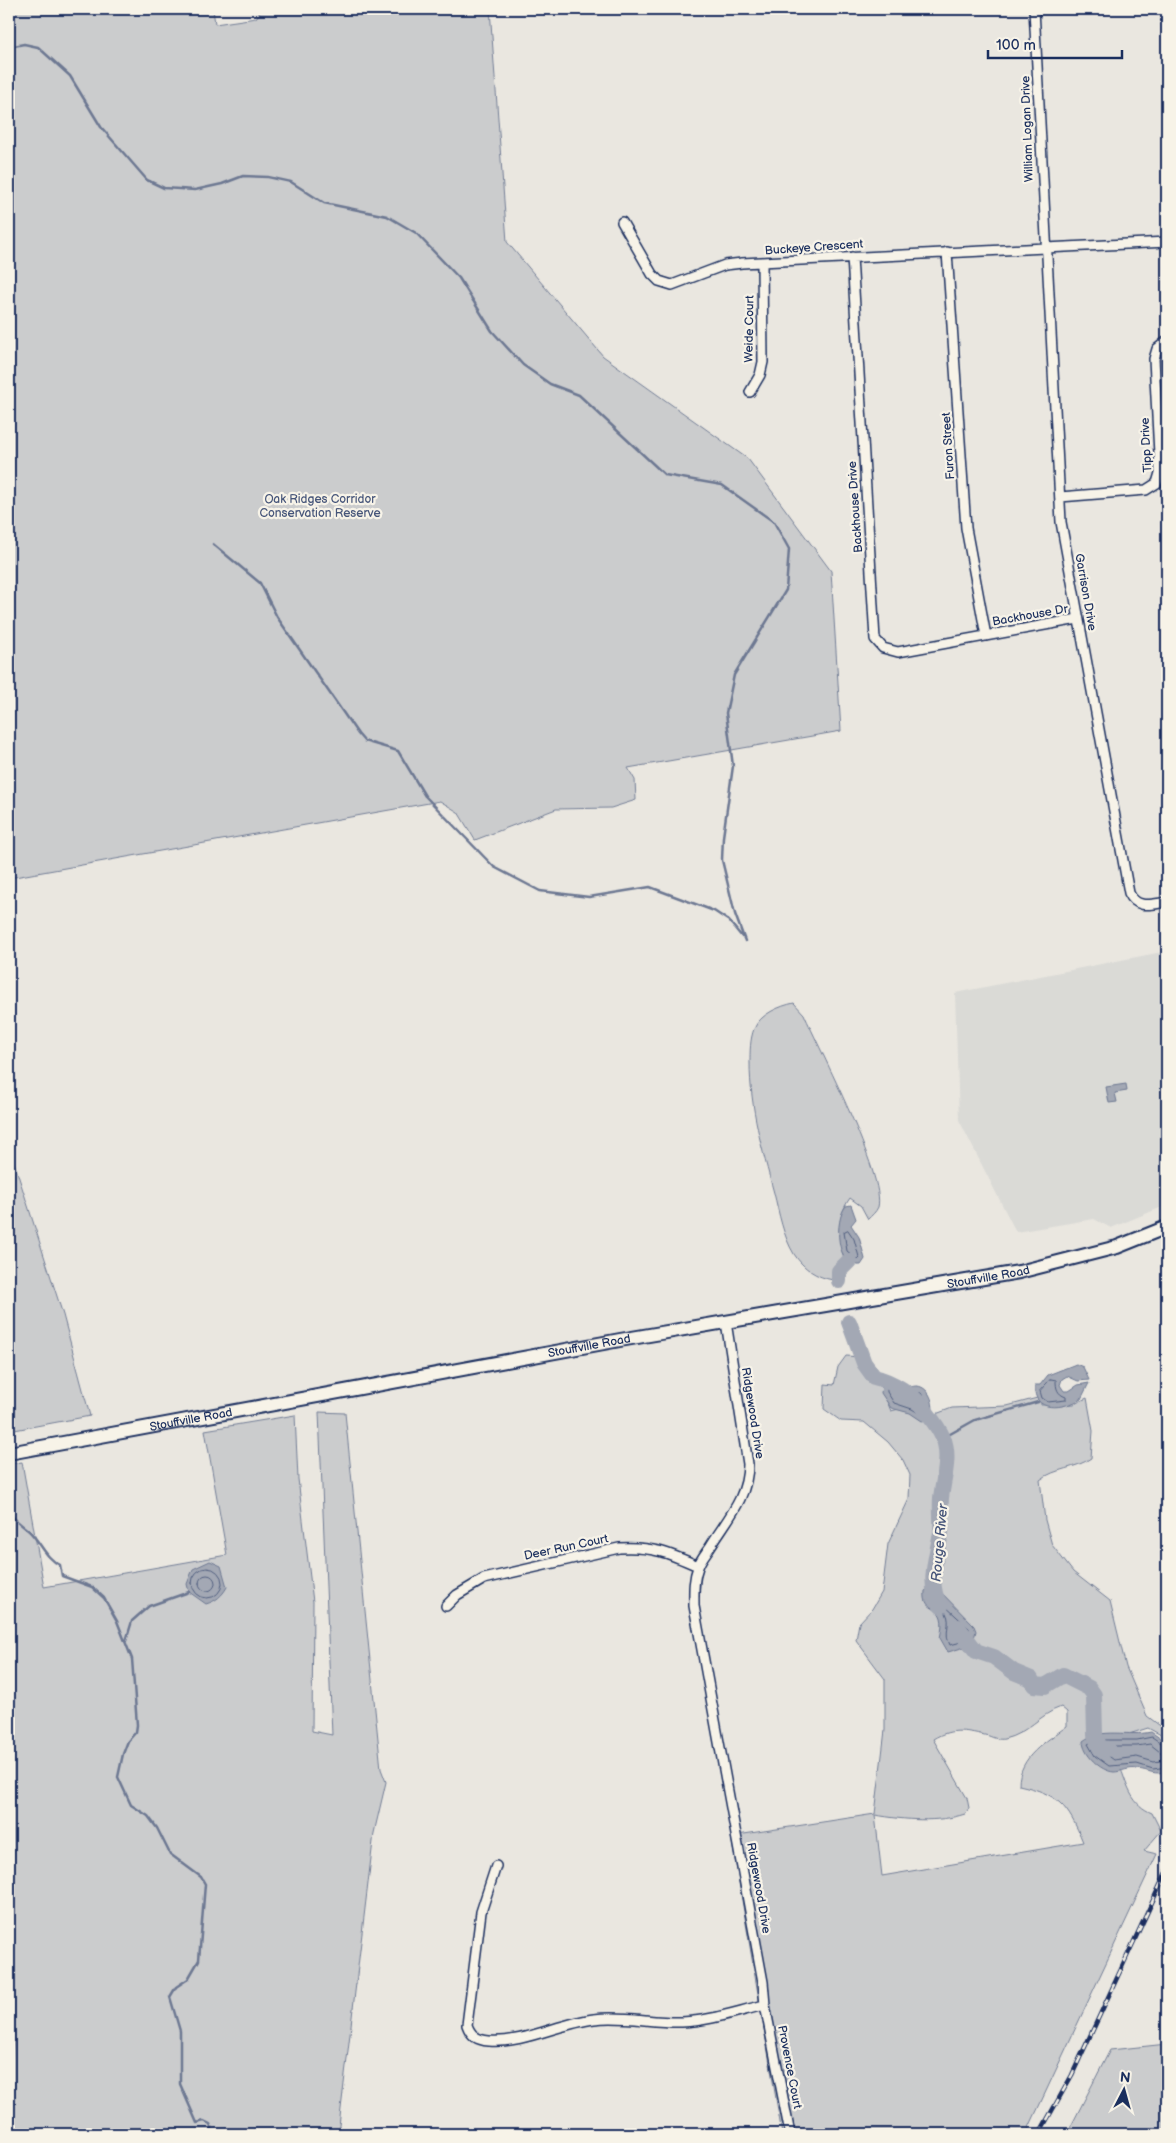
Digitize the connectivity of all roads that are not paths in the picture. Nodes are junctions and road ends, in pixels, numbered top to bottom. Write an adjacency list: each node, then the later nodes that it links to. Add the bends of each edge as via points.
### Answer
1 (1034, 9): 4 (street, William Logan Drive)
2 (622, 222): 7 (street, Buckeye Crescent, via 652,274 664,284 682,282 725,265)
3 (1167, 242): 4 (street, Buckeye Crescent)
4 (1045, 248): 5 (street, Buckeye Crescent); 10 (street, Garrison Drive)
5 (947, 252): 6 (street, Buckeye Crescent); 12 (street, Furon Street, via 966,528)
6 (852, 257): 7 (street, Buckeye Crescent); 12 (street, Backhouse Drive, via 875,639 883,648 896,652)
7 (762, 263): 9 (street, Weide Court, via 763,362)
8 (1167, 341): 10 (street, Tipp Drive, via 1158,347 1154,357 1160,473 1157,483 1146,490)
9 (750, 392)
10 (1060, 497): 11 (street, Garrison Drive)
11 (1078, 619): 12 (street, Backhouse Dr); 13 (street, Garrison Drive, via 1129,893 1134,901 1143,905)
12 (986, 636)
13 (1167, 902)
14 (1167, 1227): 15 (main road, Stouffville Road, via 1117,1247 1019,1272)
15 (726, 1322): 16 (main road, Stouffville Road); 17 (street, Ridgewood Drive, via 748,1476 736,1510)
16 (9, 1453)
17 (698, 1566): 18 (street, Deer Run Court, via 666,1551 619,1548 484,1578); 20 (street, Ridgewood Drive, via 694,1606 762,1973)
18 (446, 1606)
19 (496, 1866): 20 (street, via 481,1912 467,2025 470,2034 479,2040 501,2041 593,2019 621,2017 682,2022)
20 (765, 2005): 21 (street, Provence Court)
21 (790, 2134)

